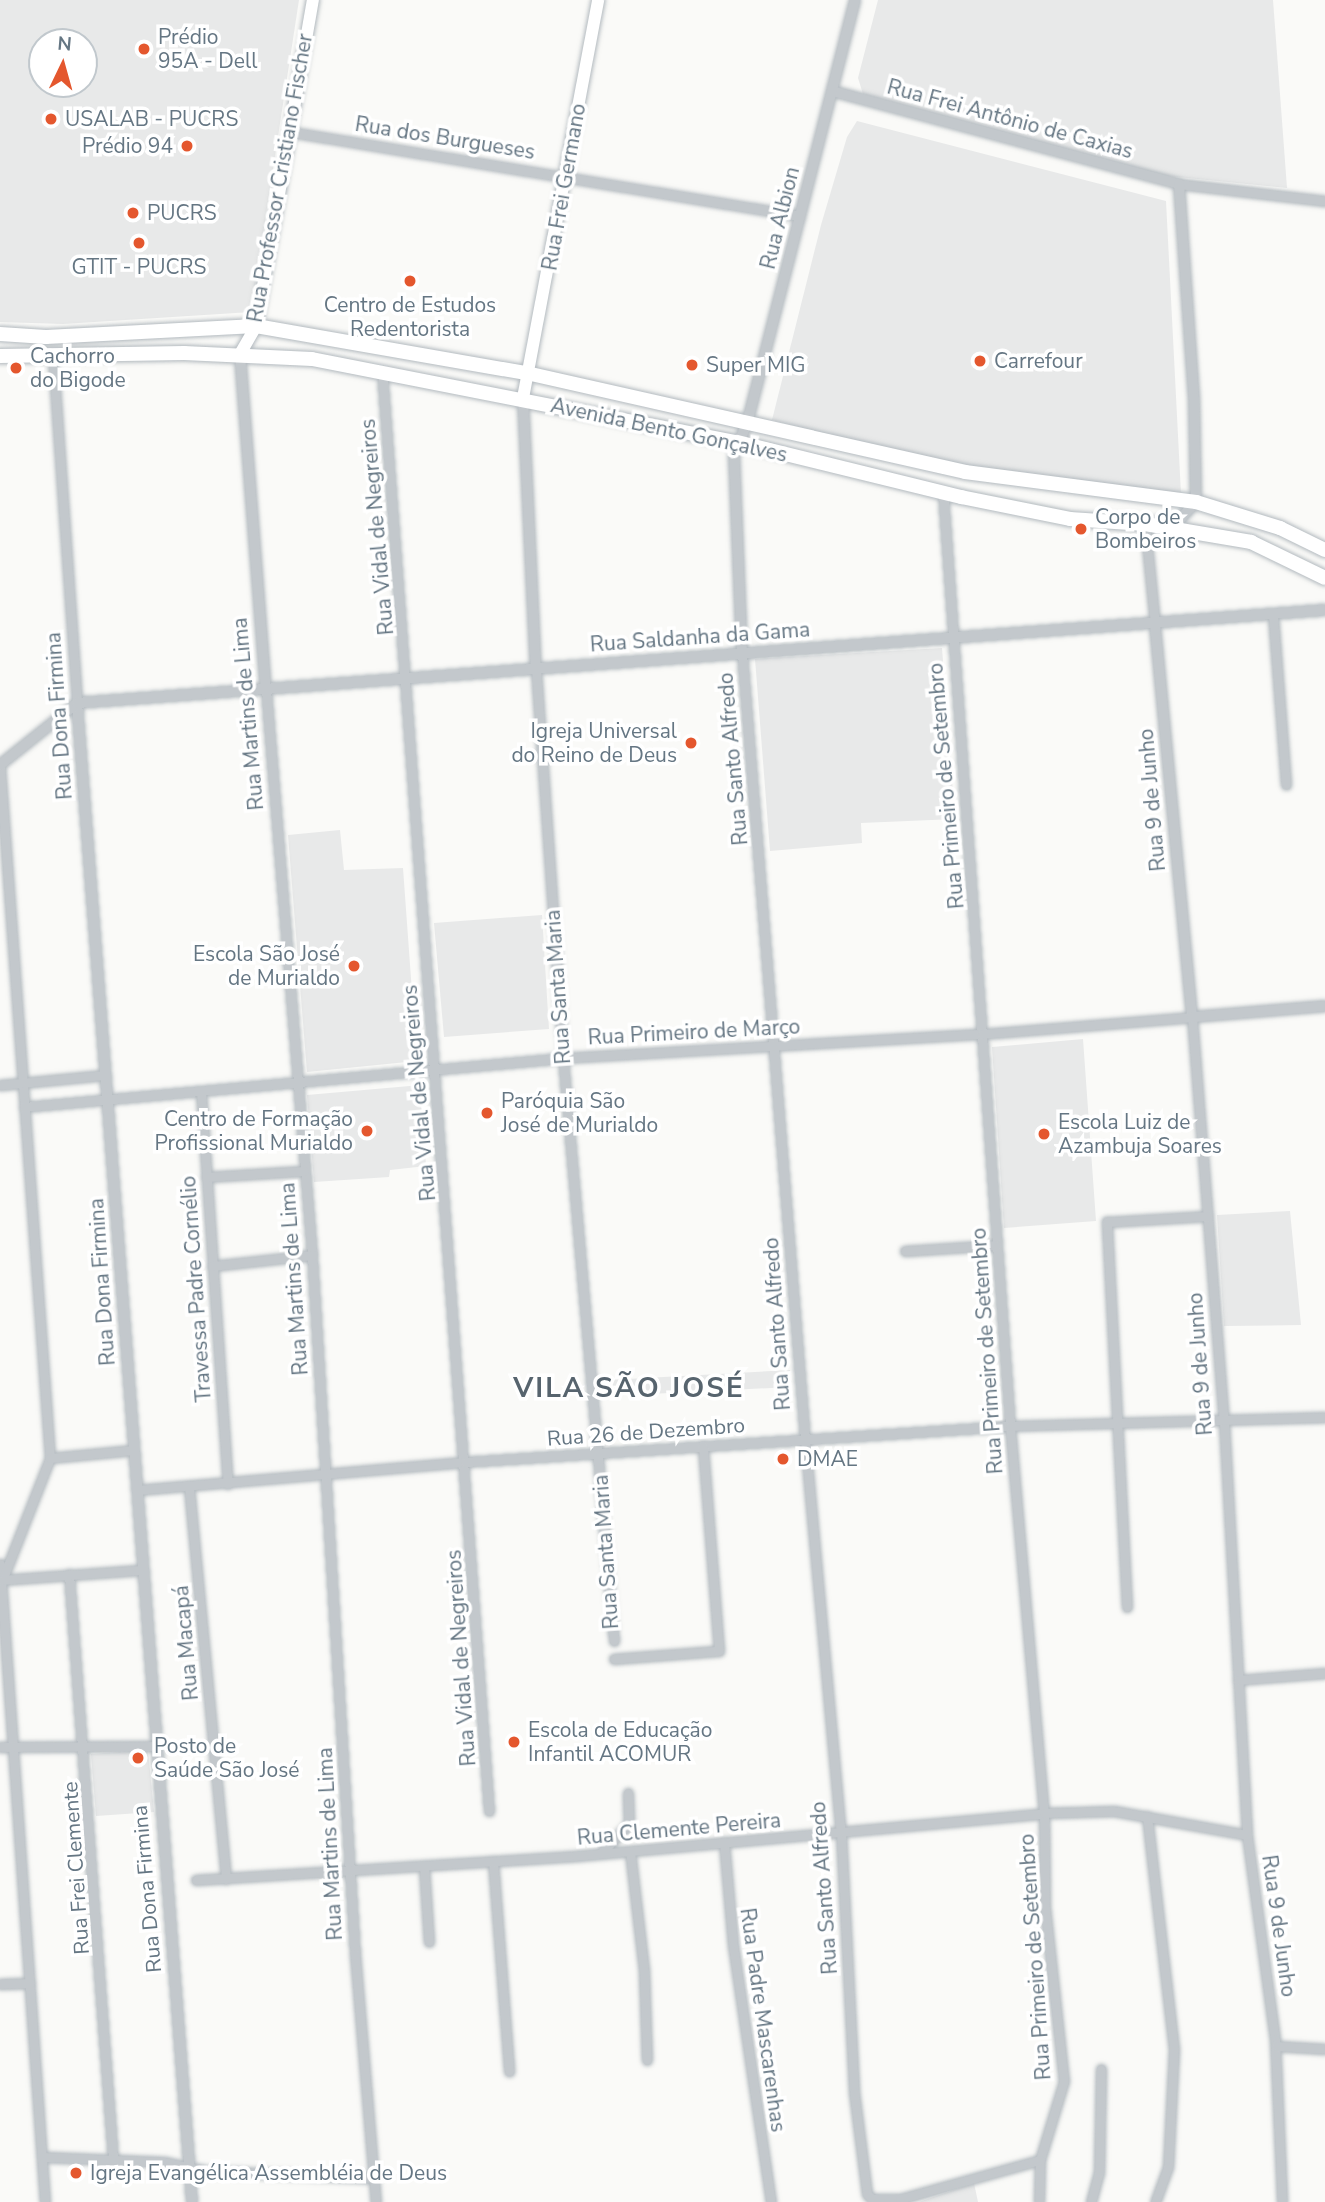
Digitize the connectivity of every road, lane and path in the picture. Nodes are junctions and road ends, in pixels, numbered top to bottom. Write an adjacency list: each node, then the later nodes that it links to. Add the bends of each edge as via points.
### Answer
1 (313, 0): 5 (main road, Rua Professor Cristiano Fischer)
2 (598, 0): 6 (main road, Rua Frei Germano)
3 (855, 0): 4 (street, Rua Albion)
4 (832, 91): 7 (street, Rua Frei Antônio de Caxias); 9 (street, Rua Albion)
5 (291, 132): 6 (street, Rua dos Burgueses); 10 (main road, Rua Professor Cristiano Fischer)
6 (565, 175): 9 (street, Rua dos Burgueses); 16 (main road, Rua Frei Germano)
7 (1179, 184): 8 (street); 21 (street, via 1194,398)
8 (1325, 201)
9 (800, 216): 18 (street, Rua Albion)
10 (256, 326): 11 (main road, Avenida Bento Gonçalves, via 46,337); 12 (main road, Rua Professor Cristiano Fischer); 16 (main road, Avenida Bento Gonçalves)
11 (0, 334)
12 (240, 354): 14 (main road, Avenida Bento Gonçalves); 15 (main road, Avenida Bento Gonçalves, via 312,359); 32 (street, Rua Martins de Lima)
13 (0, 356): 14 (main road, Avenida Bento Gonçalves)
14 (53, 358): 33 (street, Rua Dona Firmina)
15 (382, 371): 17 (main road, Avenida Bento Gonçalves); 31 (street, Rua Vidal de Negreiros)
16 (531, 374): 17 (main road, Rua Santa Maria); 18 (main road, Avenida Bento Gonçalves)
17 (523, 398): 19 (main road, Avenida Bento Gonçalves); 30 (street, Rua Santa Maria)
18 (748, 420): 19 (street, Rua Albion); 21 (main road, Avenida Bento Gonçalves, via 965,472)
19 (737, 442): 20 (main road, Avenida Bento Gonçalves); 29 (street, Rua Santo Alfredo, via 732,464)
20 (943, 493): 22 (main road, Avenida Bento Gonçalves, via 1070,519); 28 (street, Rua Primeiro de Setembro)
21 (1196, 502): 22 (street, via 1182,517); 23 (main road, Avenida Bento Gonçalves, via 1280,528)
22 (1145, 524): 24 (main road, Avenida Bento Gonçalves, via 1251,542); 27 (street, Rua 9 de Junho)
23 (1325, 550)
24 (1325, 578)
25 (1325, 610): 26 (street, Rua Saldanha da Gama)
26 (1273, 615): 27 (street, Rua Saldanha da Gama); 35 (street)
27 (1155, 625): 28 (street, Rua Saldanha da Gama); 38 (street, Rua 9 de Junho)
28 (952, 639): 29 (street, Rua Saldanha da Gama); 39 (street, Rua Primeiro de Setembro)
29 (742, 653): 30 (street, Rua Saldanha da Gama); 40 (street, Rua Santo Alfredo)
30 (536, 669): 31 (street, Rua Saldanha da Gama); 41 (street, Rua Santa Maria)
31 (406, 676): 32 (street, Rua Saldanha da Gama); 42 (street, Rua Vidal de Negreiros)
32 (266, 689): 33 (street, Rua Saldanha da Gama); 45 (street, Rua Martins de Lima)
33 (77, 703): 34 (street); 43 (street, Rua Dona Firmina)
34 (0, 766): 36 (street)
35 (1286, 785)
36 (1, 797): 44 (street)
37 (1325, 1006): 38 (street, Rua Primeiro de Março)
38 (1192, 1017): 39 (street, Rua Primeiro de Março); 52 (street, Rua 9 de Junho)
39 (982, 1034): 40 (street, Rua Primeiro de Março); 53 (street, Rua Primeiro de Setembro)
40 (776, 1046): 41 (street, Rua Primeiro de Março); 61 (street, Rua Santo Alfredo)
41 (563, 1058): 42 (street, Rua Primeiro de Março); 64 (street, Rua Santa Maria)
42 (434, 1071): 45 (street, Rua Primeiro de Março); 66 (street, Rua Vidal de Negreiros)
43 (106, 1075): 44 (street); 48 (street, Rua Dona Firmina)
44 (23, 1083): 46 (street); 49 (street)
45 (296, 1083): 47 (street, Rua Primeiro de Março); 50 (street, Rua Martins de Lima)
46 (0, 1085)
47 (201, 1091): 48 (street, Rua Primeiro de Março); 51 (street, Travessa Padre Cornélio)
48 (108, 1099): 49 (street, Rua Primeiro de Março); 63 (street, Rua Dona Firmina)
49 (24, 1107): 65 (street)
50 (304, 1171): 51 (street); 55 (street, Rua Martins de Lima)
51 (206, 1177): 56 (street, Travessa Padre Cornélio)
52 (1208, 1216): 58 (street, Rua 9 de Junho); 59 (street, via 1107,1222)
53 (997, 1245): 54 (street); 60 (street, Rua Primeiro de Setembro)
54 (905, 1251)
55 (312, 1255): 56 (street); 67 (street, Rua Martins de Lima)
56 (212, 1266): 68 (street, Travessa Padre Cornélio)
57 (1325, 1417): 58 (street, Rua 26 de Dezembro)
58 (1223, 1422): 59 (street, Rua 26 de Dezembro); 79 (street, Rua 9 de Junho)
59 (1121, 1423): 60 (street, Rua 26 de Dezembro); 75 (street)
60 (1010, 1426): 61 (street, Rua 26 de Dezembro); 86 (street, Rua Primeiro de Setembro)
61 (804, 1440): 62 (street, Rua 26 de Dezembro); 88 (street, Rua Santo Alfredo)
62 (703, 1446): 64 (street, Rua 26 de Dezembro); 77 (street, via 719,1651)
63 (134, 1450): 65 (street); 70 (street, Rua Dona Firmina)
64 (599, 1452): 66 (street, Rua 26 de Dezembro); 76 (street, Rua Santa Maria)
65 (50, 1458): 74 (street)
66 (465, 1462): 67 (street, Rua 26 de Dezembro); 85 (street, Rua Vidal de Negreiros)
67 (326, 1475): 68 (street, Rua 26 de Dezembro); 95 (street, Rua Martins de Lima)
68 (228, 1484): 69 (street, Rua 26 de Dezembro)
69 (189, 1487): 70 (street, Rua 26 de Dezembro); 96 (street, Rua Macapá)
70 (137, 1490): 72 (street, Rua Dona Firmina)
71 (0, 1564): 74 (street)
72 (143, 1570): 73 (street); 81 (street, Rua Dona Firmina)
73 (69, 1574): 74 (street); 80 (street, Rua Frei Clemente)
74 (2, 1580): 83 (street)
75 (1127, 1607)
76 (614, 1641)
77 (614, 1659)
78 (1325, 1674): 79 (street)
79 (1238, 1680): 89 (street, Rua 9 de Junho)
80 (85, 1746): 81 (street); 83 (street); 107 (street, Rua Frei Clemente)
81 (155, 1746): 109 (street, Rua Dona Firmina)
82 (0, 1747): 83 (street)
83 (15, 1747): 99 (street)
84 (628, 1793): 92 (street, via 629,1824)
85 (489, 1811)
86 (1044, 1813): 87 (street, Rua Clemente Pereira, via 1114,1811); 88 (street, Rua Clemente Pereira); 108 (street, Rua Primeiro de Setembro, via 1045,1908 1064,2081)
87 (1147, 1816): 89 (street, Rua Clemente Pereira); 117 (street, via 1174,2049 1168,2167)
88 (841, 1833): 90 (street, Rua Clemente Pereira); 108 (street, Rua Santo Alfredo, via 854,2092 867,2194 872,2199 900,2199)
89 (1247, 1835): 101 (street, Rua 9 de Junho)
90 (724, 1842): 91 (street, Rua Clemente Pereira); 114 (street, Rua Padre Mascarenhas, via 733,1945)
91 (629, 1851): 92 (street, Rua Clemente Pereira); 103 (street, via 644,1972)
92 (600, 1853): 93 (street, Rua Clemente Pereira)
93 (494, 1861): 94 (street, Rua Clemente Pereira); 105 (street)
94 (424, 1867): 95 (street, Rua Clemente Pereira); 98 (street)
95 (351, 1872): 96 (street, Rua Clemente Pereira); 110 (street, Rua Martins de Lima)
96 (226, 1879): 97 (street, Rua Clemente Pereira)
97 (196, 1880)
98 (429, 1942)
99 (30, 1983): 100 (street); 106 (street)
100 (0, 1984)
101 (1276, 2046): 102 (street); 118 (street, Rua 9 de Junho)
102 (1325, 2049)
103 (647, 2060)
104 (1101, 2069): 116 (street, via 1099,2173)
105 (509, 2071)
106 (43, 2157): 107 (street); 111 (street)
107 (113, 2159): 109 (street)
108 (1040, 2160): 115 (street, Rua Primeiro de Setembro)
109 (187, 2166): 110 (street, via 205,2171); 112 (street, Rua Dona Firmina)
110 (374, 2178): 113 (street, Rua Martins de Lima)
111 (46, 2202)
112 (192, 2202)
113 (376, 2202)
114 (771, 2202)
115 (1039, 2202)
116 (1091, 2202)
117 (1155, 2202)
118 (1282, 2202)

